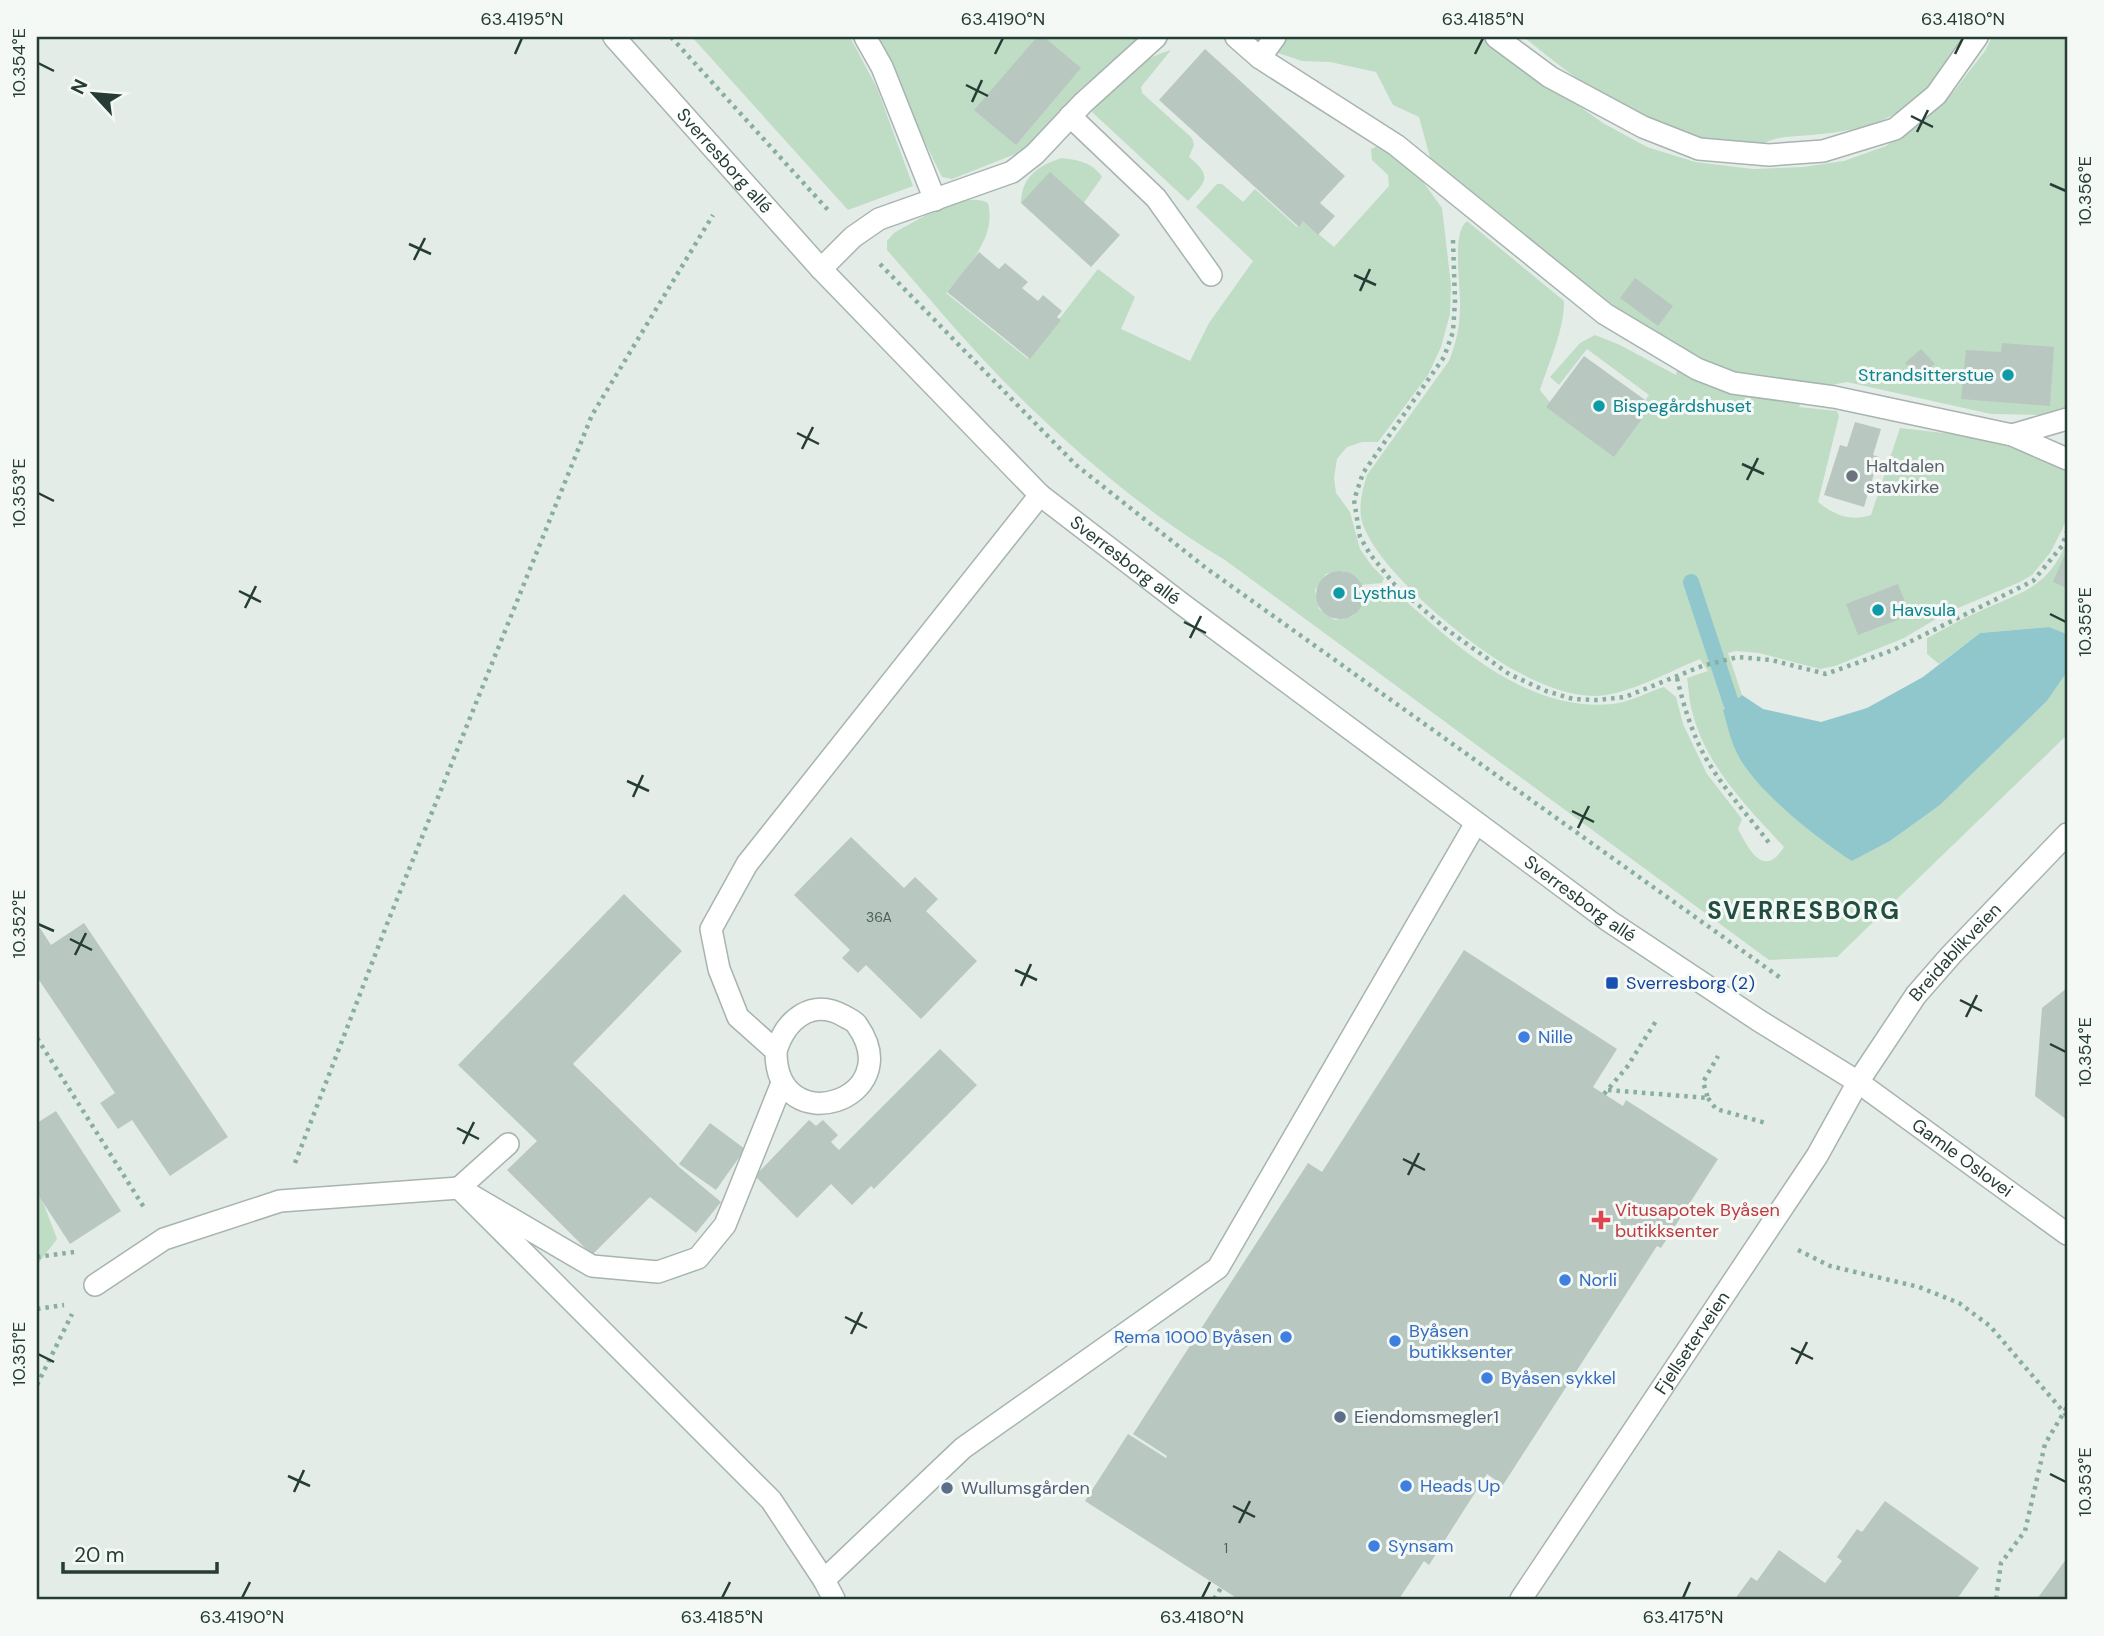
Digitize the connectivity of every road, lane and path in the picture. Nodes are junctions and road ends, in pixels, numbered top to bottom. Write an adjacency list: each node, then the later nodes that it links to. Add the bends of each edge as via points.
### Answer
1 (614, 37): 15 (street, Sverresborg allé)
2 (671, 37): 14 (path)
3 (865, 37): 12 (street, via 882,67)
4 (1156, 37): 10 (street)
5 (1236, 37): 9 (street)
6 (1275, 37): 9 (street)
7 (1496, 37): 8 (street, via 1550,76 1643,127 1699,149 1769,155 1823,151 1895,129 1936,95)
8 (1977, 37)
9 (1260, 58): 11 (street, via 1396,145)
10 (1070, 116): 12 (street, via 1012,172); 16 (street, via 1156,198)
11 (1461, 198): 18 (street, via 1605,314 1697,369 1733,383 1834,397); 22 (path, via 1453,235 1453,332 1444,357 1363,473 1354,500 1360,537 1394,584 1447,629 1509,674 1546,691 1597,700 1625,696)
12 (935, 200): 14 (street, via 879,219)
13 (713, 215): 37 (path, via 592,415)
14 (853, 237): 15 (street); 26 (path, via 1076,465 1206,568)
15 (821, 269): 20 (street, Sverresborg allé)
16 (1211, 275)
17 (2067, 419): 18 (street)
18 (2011, 435): 19 (street)
19 (2067, 459)
20 (1040, 495): 23 (street, Sverresborg allé); 29 (street, via 747,864 711,929 719,969 738,1017)
21 (2067, 532): 22 (path, via 2062,546 2033,581 1893,650 1826,674 1738,657)
22 (1677, 678): 25 (path, via 1702,752)
23 (1476, 823): 31 (street, Sverresborg allé, via 1609,921); 46 (street, via 1218,1268 962,1448)
24 (2066, 836): 31 (street, Breidablikveien, via 1916,995)
25 (1770, 844)
26 (1783, 979)
27 (1656, 1021): 33 (path, via 1606,1092)
28 (37, 1038): 39 (path)
29 (776, 1051): 32 (street); 32 (street, via 781,1034 799,1015 833,1010 856,1023 870,1052 867,1075 853,1093 827,1105 808,1102)
30 (1718, 1056): 33 (path, via 1703,1082)
31 (1858, 1082): 38 (street, Gamle Oslovei); 50 (street, Fjellseterveien, via 1817,1156)
32 (782, 1083): 36 (street, via 724,1225 698,1258 658,1272 592,1266)
33 (1708, 1098): 34 (path, via 1716,1109)
34 (1766, 1123)
35 (508, 1144): 36 (street)
36 (459, 1188): 37 (street); 46 (street, via 771,1500)
37 (280, 1202): 39 (street)
38 (2067, 1234)
39 (164, 1239): 41 (street)
40 (1795, 1248): 45 (path, via 1830,1266 1919,1287 1959,1303 1990,1326)
41 (95, 1285)
42 (37, 1308): 43 (path, via 77,1303)
43 (37, 1385)
44 (2067, 1407): 45 (path)
45 (2065, 1415): 51 (path, via 2045,1444 2025,1531 2001,1563)
46 (824, 1580): 48 (street)
47 (1221, 1588): 49 (path)
48 (834, 1599)
49 (1214, 1599)
50 (1521, 1599)
51 (1996, 1599)

